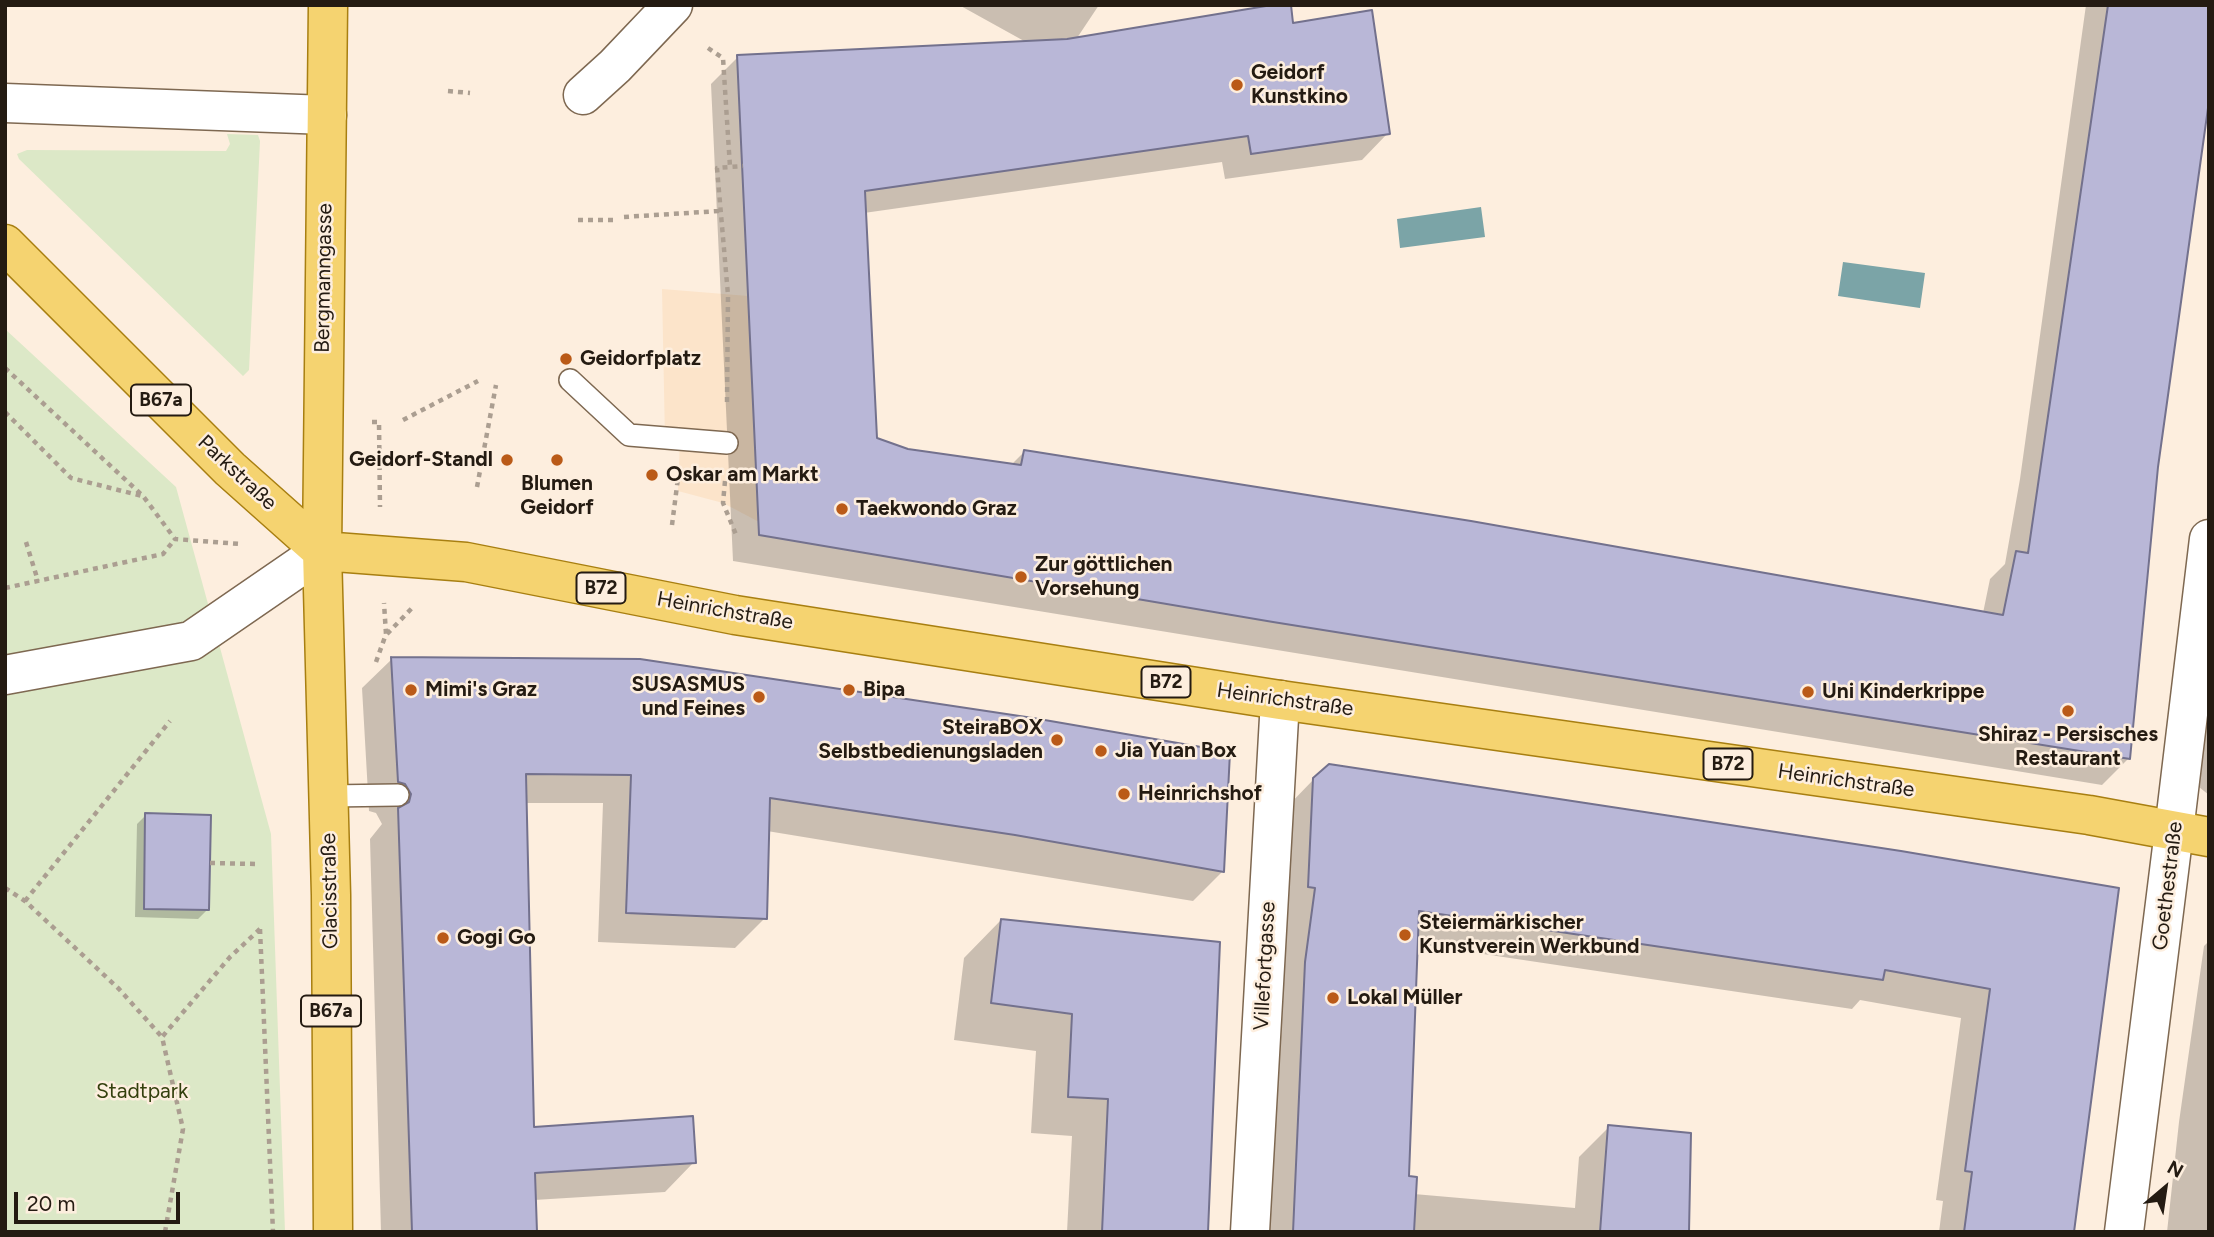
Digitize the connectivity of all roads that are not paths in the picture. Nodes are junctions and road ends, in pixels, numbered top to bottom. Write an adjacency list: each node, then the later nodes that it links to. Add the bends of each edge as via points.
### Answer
1 (328, 5): 5 (main road, Bergmanngasse / B67a)
2 (673, 5): 3 (street)
3 (583, 95)
4 (5, 103): 5 (street)
5 (327, 115): 10 (main road, Bergmanngasse / B67a)
6 (5, 244): 10 (main road, Parkstraße / B67a, via 230,469)
7 (570, 380): 8 (lane, via 629,435)
8 (727, 443)
9 (2209, 539): 15 (street, Goethestraße)
10 (322, 551): 11 (street, via 191,641); 12 (main road, Heinrichstraße / B72, via 466,562 735,615); 14 (main road, Glacisstraße / B67a)
11 (5, 675)
12 (1280, 700): 15 (main road, Heinrichstraße / B72, via 2089,815); 17 (street, Villefortgasse)
13 (398, 795): 14 (lane)
14 (328, 796): 16 (main road, Glacisstraße / B67a)
15 (2192, 834): 18 (street, Goethestraße)
16 (333, 1232)
17 (1250, 1232)
18 (2123, 1232)

